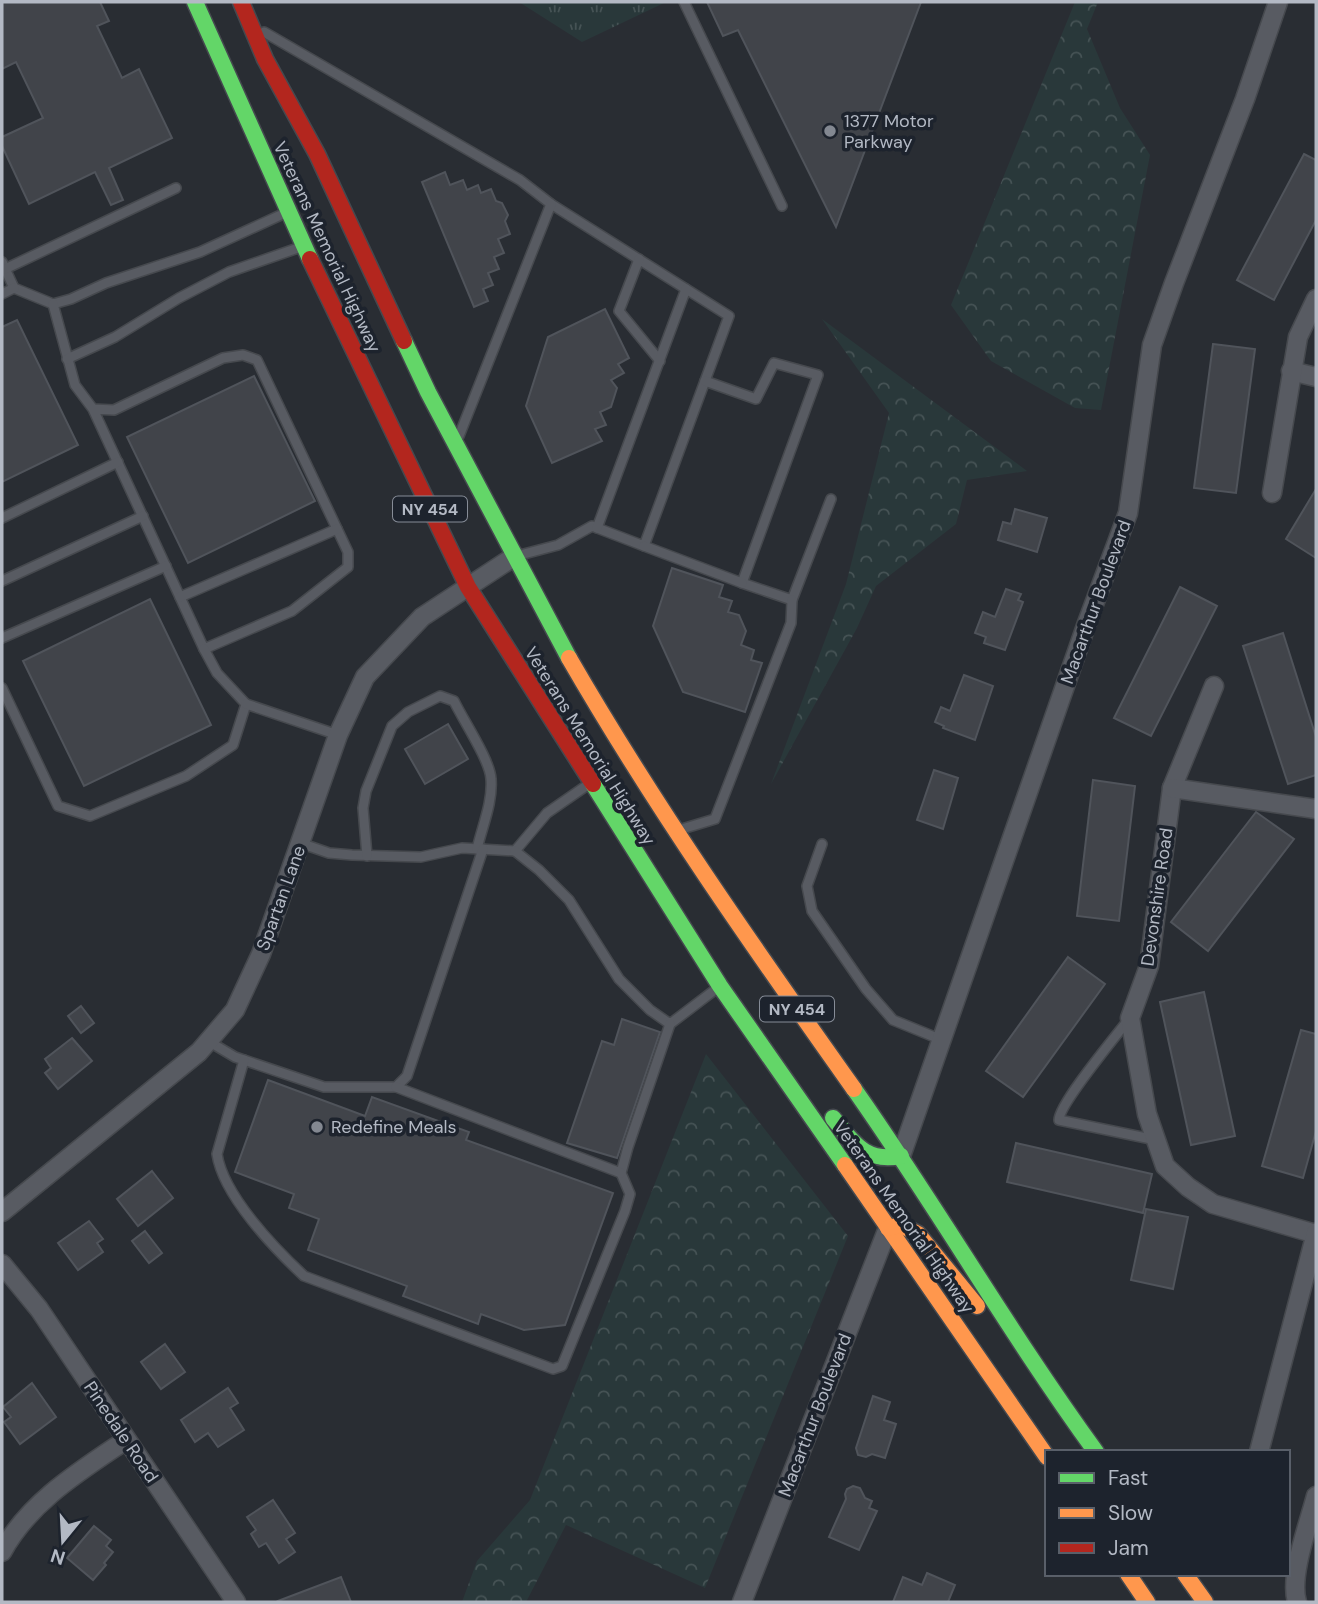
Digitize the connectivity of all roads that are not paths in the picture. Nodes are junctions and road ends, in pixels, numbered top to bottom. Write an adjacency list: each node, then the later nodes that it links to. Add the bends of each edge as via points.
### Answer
1 (195, 2): 9 (highway, Veterans Memorial Highway / NY 454)
2 (241, 2): 5 (highway, Veterans Memorial Highway / NY 454)
3 (684, 2): 8 (lane)
4 (1278, 2): 58 (street, Macarthur Boulevard, via 1152,345 1128,513)
5 (251, 24): 7 (lane, via 520,180); 24 (highway, Veterans Memorial Highway / NY 454)
6 (176, 188): 12 (lane)
7 (551, 204): 11 (lane); 24 (lane)
8 (782, 206)
9 (288, 212): 10 (highway, Veterans Memorial Highway / NY 454); 17 (lane, via 200,252)
10 (304, 246): 18 (lane, via 229,272); 37 (highway, Veterans Memorial Highway / NY 454)
11 (639, 259): 14 (lane); 19 (lane, via 619,311)
12 (3, 265): 13 (lane)
13 (14, 288): 15 (lane); 17 (lane)
14 (686, 289): 19 (lane); 22 (lane, via 729,316)
15 (2, 294)
16 (1316, 299): 20 (street, via 1298,337)
17 (53, 304): 18 (lane)
18 (67, 359): 23 (lane, via 75,385)
19 (660, 360): 31 (lane)
20 (1291, 371): 21 (street); 26 (street)
21 (1316, 377)
22 (705, 381): 32 (lane); 36 (lane, via 756,399 774,363 818,375)
23 (93, 409): 25 (lane); 30 (lane, via 114,410 223,358 243,355 257,360)
24 (456, 445): 33 (highway, Veterans Memorial Highway / NY 454)
25 (118, 462): 28 (lane); 29 (lane)
26 (1272, 493)
27 (831, 499): 39 (lane)
28 (143, 516): 34 (lane); 35 (lane)
29 (2, 518)
30 (337, 528): 38 (lane); 41 (lane, via 348,552 348,567 292,611)
31 (597, 528): 32 (lane); 33 (lane, via 592,526 558,545)
32 (644, 547): 36 (lane)
33 (515, 556): 37 (street, Spartan Lane); 49 (highway, Veterans Memorial Highway / NY 454, via 593,700)
34 (166, 566): 38 (lane); 40 (lane)
35 (2, 581)
36 (742, 583): 39 (lane)
37 (468, 587): 45 (street, Spartan Lane, via 422,617 365,677); 46 (highway, Veterans Memorial Highway / NY 454)
38 (180, 597): 41 (lane)
39 (792, 600): 49 (lane, via 792,623 715,818)
40 (2, 638)
41 (204, 649): 44 (lane, via 217,673)
42 (1214, 686): 47 (street, Devonshire Road)
43 (2, 688): 44 (lane, via 58,806 90,816 187,776 225,751 233,745)
44 (246, 704): 45 (lane)
45 (338, 735): 50 (street, Spartan Lane)
46 (590, 783): 53 (lane, via 547,813); 55 (highway, Veterans Memorial Highway / NY 454)
47 (1172, 788): 48 (street); 56 (street, Devonshire Road, via 1149,966)
48 (1316, 809)
49 (677, 831): 63 (highway, Veterans Memorial Highway / NY 454, via 732,917)
50 (300, 844): 54 (lane, via 329,853); 59 (street, Spartan Lane, via 261,954 235,1010)
51 (822, 844): 58 (lane, via 807,887 812,911 893,1020)
52 (480, 849): 53 (lane); 54 (lane, via 421,857); 54 (lane, via 492,778 454,701 440,696 392,726 366,791); 61 (lane, via 407,1076)
53 (515, 851): 57 (lane, via 569,900 619,979)
54 (367, 856)
55 (720, 986): 57 (lane); 63 (highway, via 861,1151 887,1160); 66 (highway, Veterans Memorial Highway / NY 454)
56 (1129, 1018): 62 (street); 62 (lane, via 1059,1120)
57 (670, 1024): 64 (lane)
58 (942, 1040): 63 (street, Macarthur Boulevard)
59 (208, 1041): 60 (lane); 65 (street, Spartan Lane)
60 (244, 1060): 61 (lane, via 324,1087); 64 (lane, via 216,1154 219,1168 280,1254 303,1276 553,1369 562,1366 625,1211 630,1194)
61 (396, 1087): 64 (lane)
62 (1156, 1140): 67 (street, via 1165,1166 1213,1204)
63 (901, 1156): 70 (highway, Veterans Memorial Highway / NY 454)
64 (621, 1172)
65 (2, 1212)
66 (888, 1228): 70 (highway, via 901,1225 918,1234); 72 (highway, Veterans Memorial Highway / NY 454); 78 (street, Macarthur Boulevard)
67 (1316, 1234): 71 (street)
68 (2, 1264): 69 (street, Pinedale Road, via 39,1309)
69 (126, 1440): 74 (street, via 35,1507); 77 (street, Pinedale Road)
70 (1093, 1448)
71 (1260, 1450)
72 (1045, 1454)
73 (1316, 1496): 81 (street, via 1295,1577)
74 (2, 1552)
75 (1129, 1576): 79 (highway)
76 (1186, 1576): 80 (highway)
77 (236, 1602)
78 (742, 1602)
79 (1147, 1602)
80 (1205, 1602)
81 (1297, 1602)

